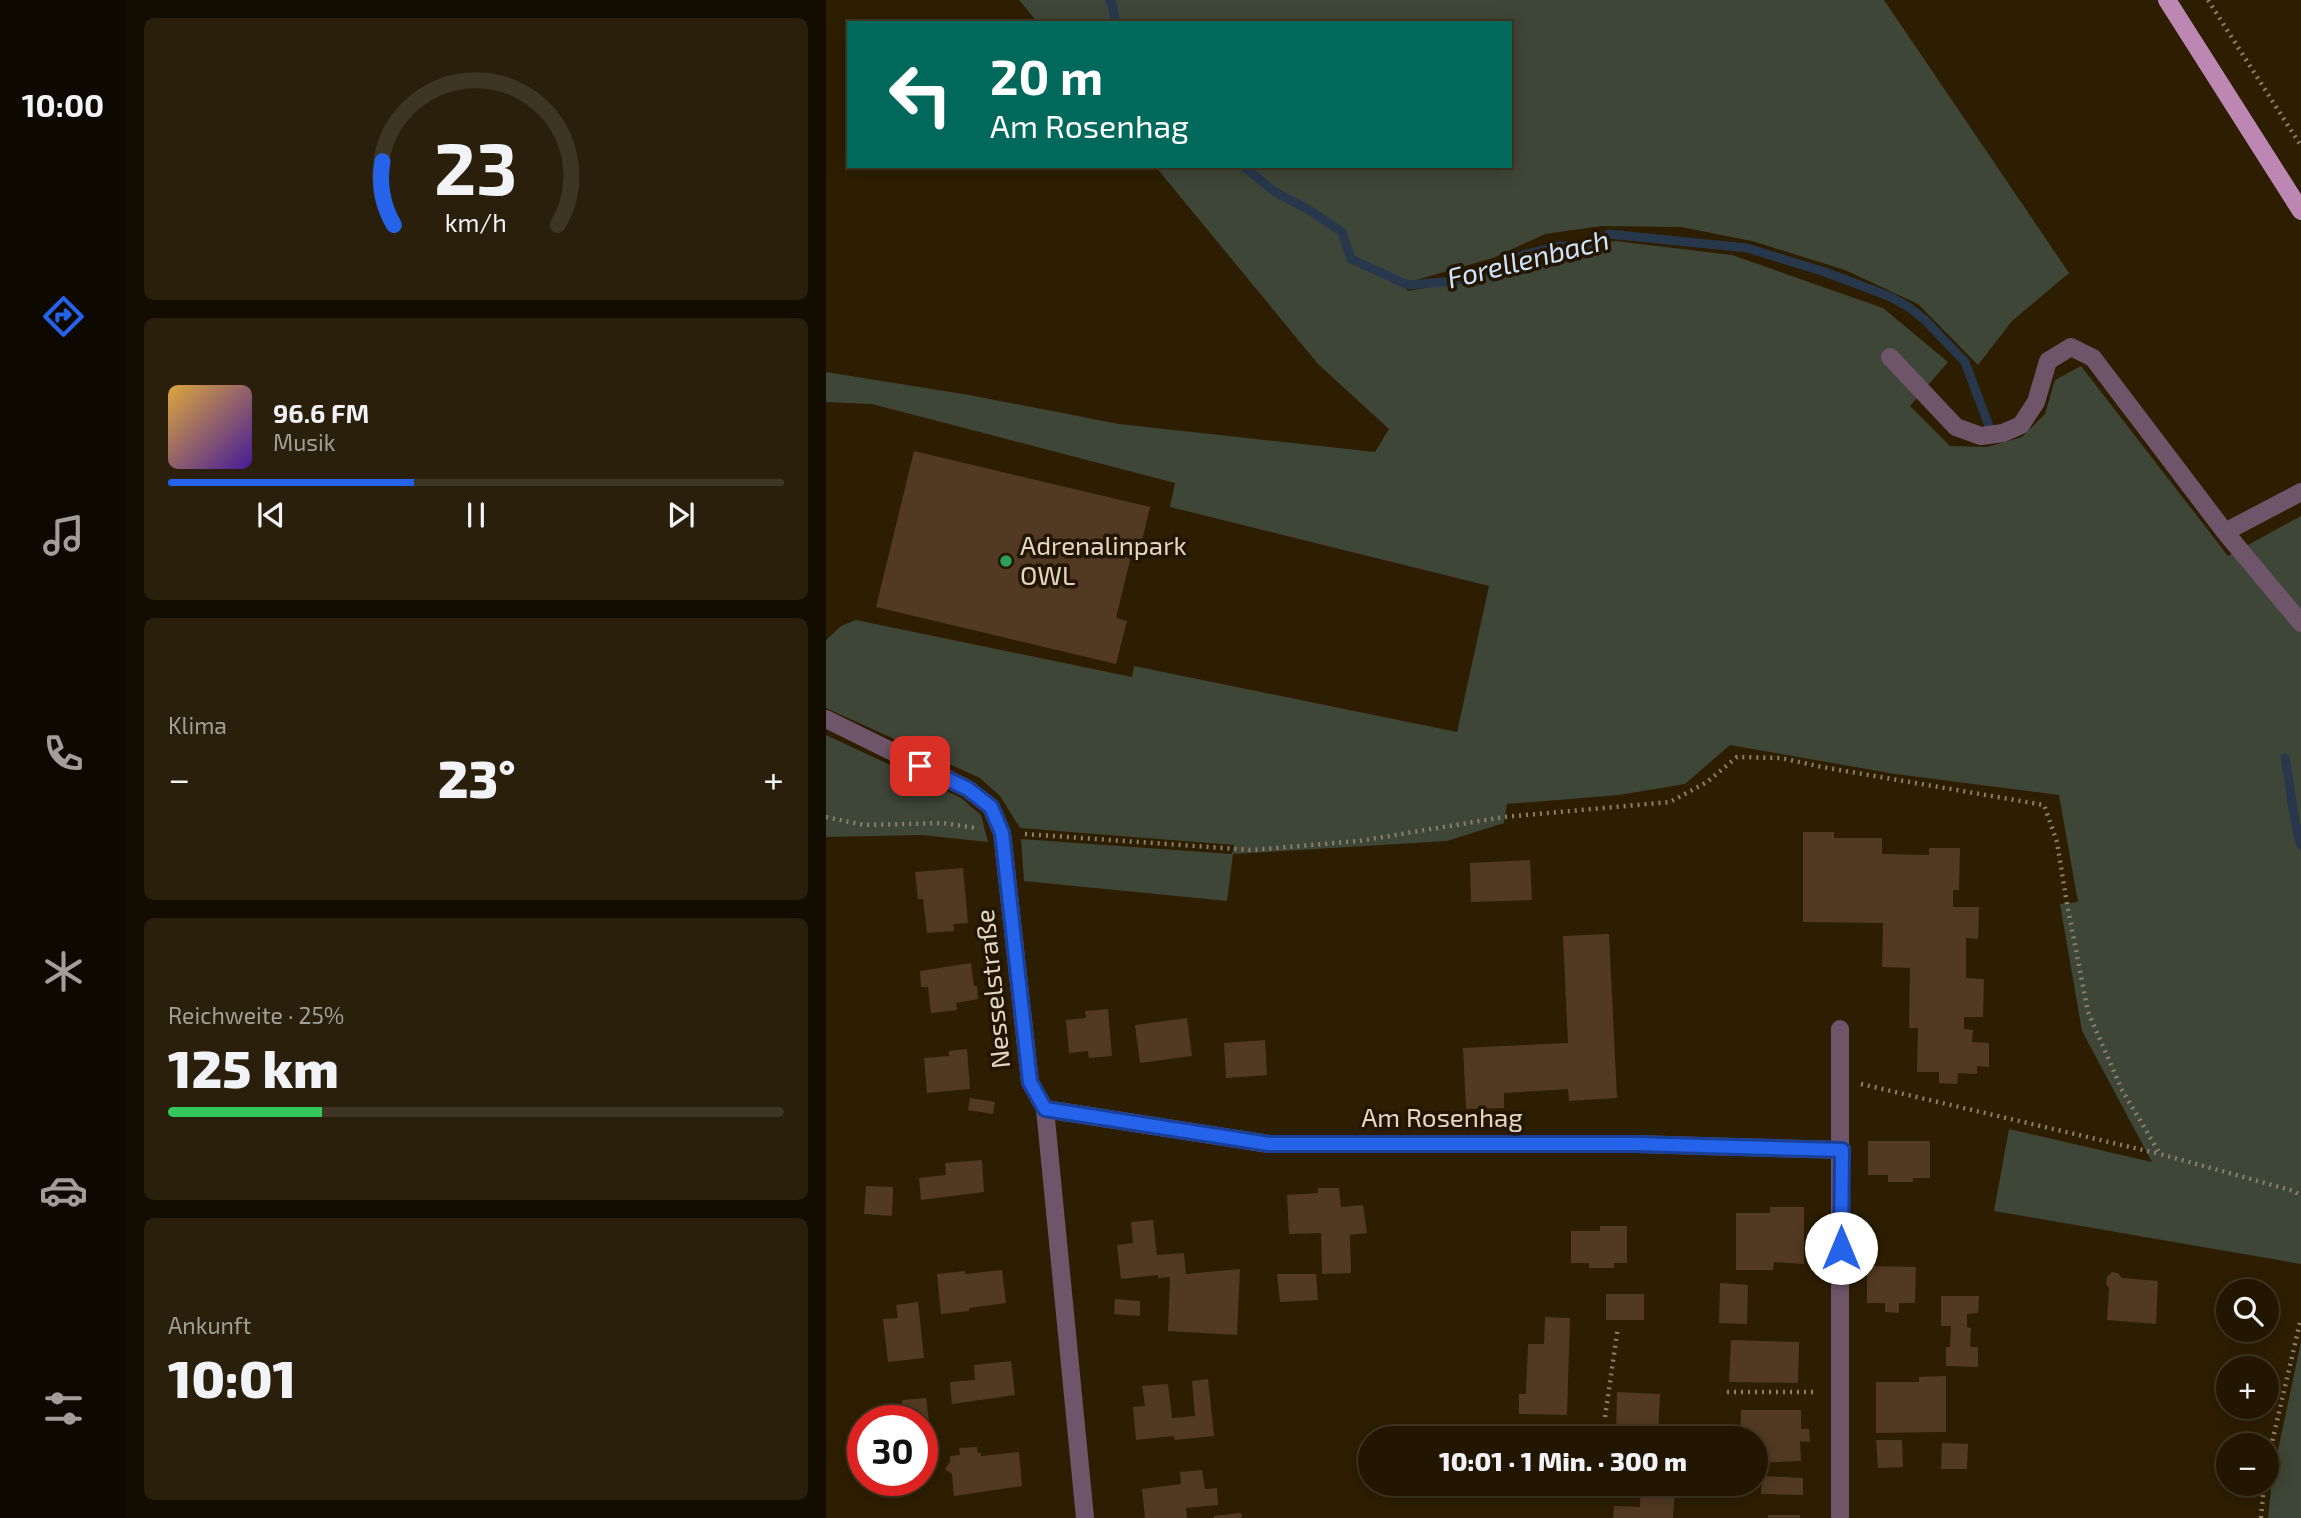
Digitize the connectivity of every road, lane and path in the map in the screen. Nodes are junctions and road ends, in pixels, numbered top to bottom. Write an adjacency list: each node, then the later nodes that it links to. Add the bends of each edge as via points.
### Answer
1 (2167, 0): 4 (main road)
2 (2208, 0): 3 (path)
3 (2301, 146)
4 (2301, 211)
5 (1890, 357): 7 (street, via 1956,427 1981,436 2021,425 2036,402 2048,360 2071,347 2093,358)
6 (2301, 492): 7 (street)
7 (2225, 533): 8 (street)
8 (2301, 623)
9 (826, 719): 11 (street, Nesselstraße, via 968,789 991,807)
10 (826, 817): 11 (path, via 864,825 943,823)
11 (1002, 833): 14 (street, Nesselstraße, via 1030,1082); 16 (path, via 1252,850 1359,841 1504,817 1670,802 1707,782 1737,757 1781,758 2044,805 2057,842 2088,1013 2122,1090)
12 (1840, 1029): 13 (street)
13 (1840, 1079): 15 (street); 16 (path)
14 (1045, 1109): 15 (street, Am Rosenhag, via 1269,1144 1635,1144); 25 (street, Nesselstraße)
15 (1842, 1150): 21 (street)
16 (2160, 1154): 17 (path)
17 (2301, 1196)
18 (2301, 1318): 23 (path)
19 (1618, 1327): 22 (path)
20 (1727, 1392): 21 (path)
21 (1840, 1392): 26 (street)
22 (1605, 1417)
23 (2274, 1433)
24 (2263, 1496): 27 (path)
25 (1085, 1518)
26 (1840, 1518)
27 (2261, 1518)

